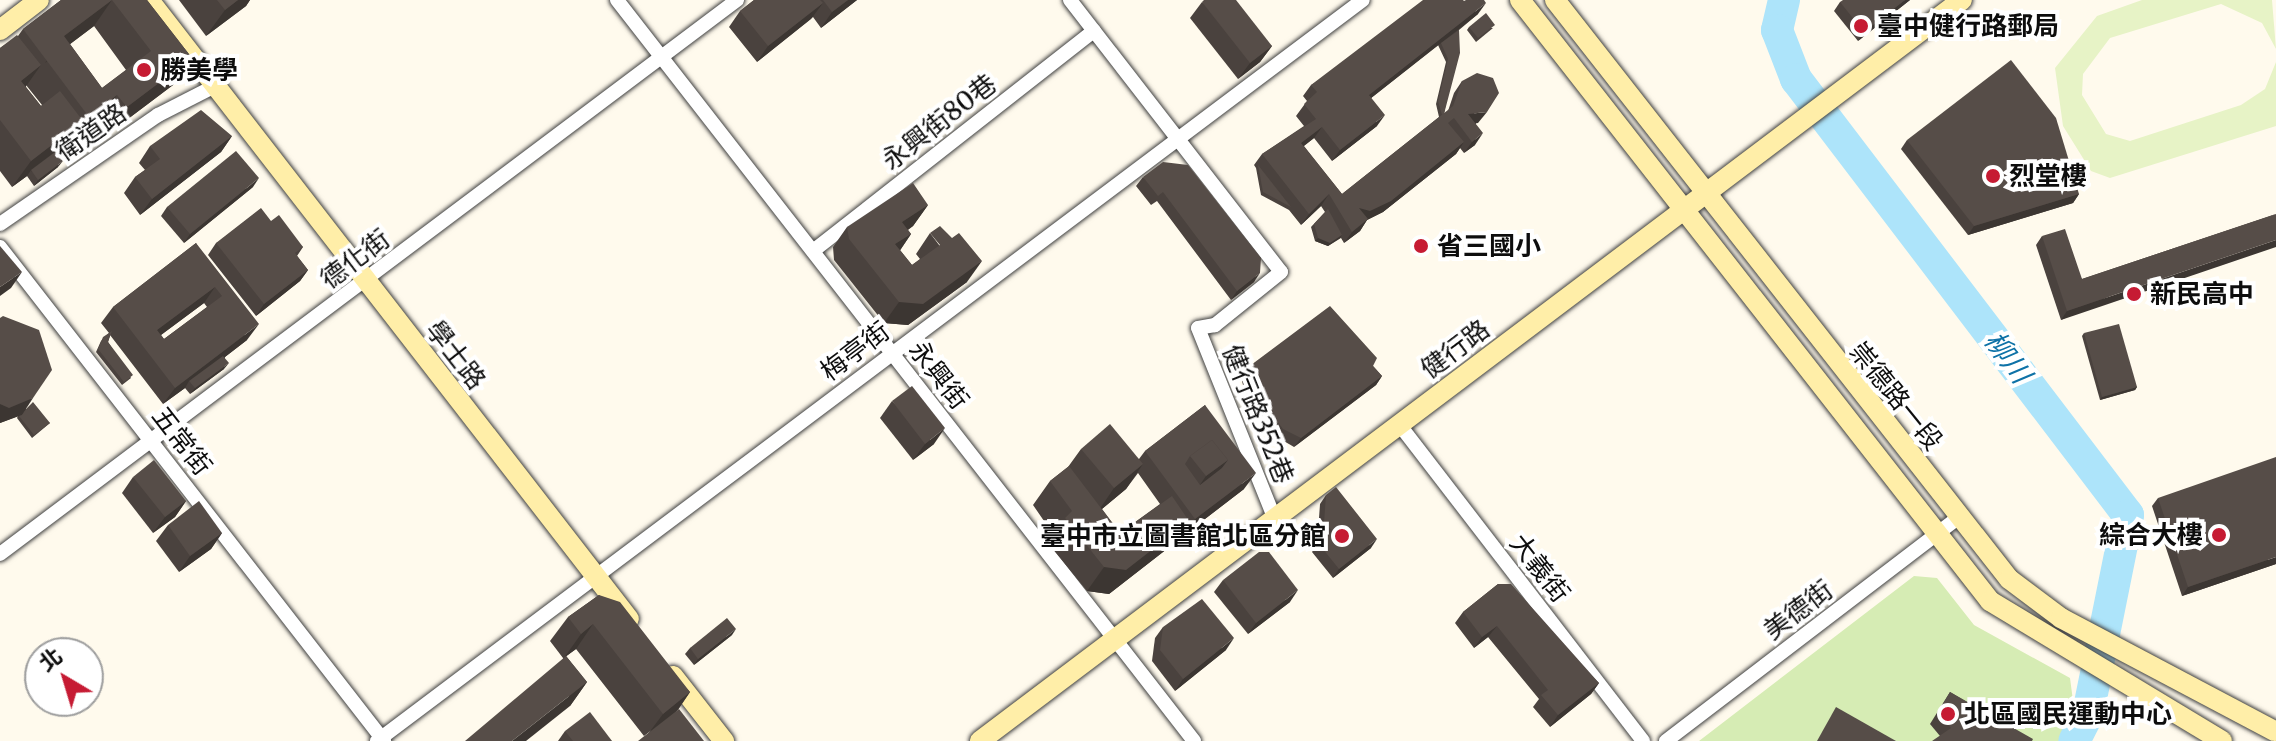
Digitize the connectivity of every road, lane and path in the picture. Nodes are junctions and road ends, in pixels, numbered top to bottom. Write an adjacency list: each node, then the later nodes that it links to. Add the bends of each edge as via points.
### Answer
1 (39, 0): 10 (street)
2 (149, 0): 13 (street, 學士路)
3 (617, 0): 12 (street, 永興街)
4 (737, 0): 12 (street, 德化街)
5 (1070, 0): 11 (street)
6 (1363, 0): 14 (street, 梅亭街)
7 (1520, 0): 16 (street, 崇德路一段)
8 (1555, 0): 15 (street, 崇德路一段)
9 (1962, 0): 15 (street, 健行路)
10 (0, 30)
11 (1094, 31): 14 (street); 19 (street, 永興街80巷)
12 (661, 58): 19 (street, 永興街); 20 (street, 德化街)
13 (215, 86): 17 (street, 衛道路, via 158,115); 20 (street, 學士路)
14 (1179, 139): 21 (street, 梅亭街); 24 (street, 健行路352巷, via 1281,272 1215,325 1198,328)
15 (1702, 193): 16 (street, 健行路); 25 (street, 崇德路一段)
16 (1683, 209): 22 (street, 健行路); 26 (street, 崇德路一段)
17 (0, 224)
18 (0, 247): 23 (street, 五常街)
19 (813, 251): 21 (street, 永興街)
20 (365, 281): 23 (street, 德化街); 28 (street, 學士路)
21 (892, 353): 28 (street, 梅亭街); 29 (street, 永興街)
22 (1399, 424): 24 (street, 健行路); 35 (street, 大義街)
23 (152, 441): 27 (street, 德化街); 31 (street, 五常街)
24 (1274, 517): 29 (street, 健行路)
25 (1959, 517): 26 (street, 美德街); 30 (street, 崇德路一段, via 2009,579 2061,618)
26 (1938, 533): 36 (street, 美德街); 37 (street, 崇德路一段, via 1990,601 2059,648)
27 (0, 554)
28 (597, 578): 31 (street, 梅亭街); 32 (street, 學士路)
29 (1115, 638): 33 (street, 健行路); 34 (street, 永興街)
30 (2276, 732)
31 (381, 740)
32 (724, 741)
33 (980, 741)
34 (1194, 741)
35 (1643, 741)
36 (1666, 741)
37 (2222, 741)

